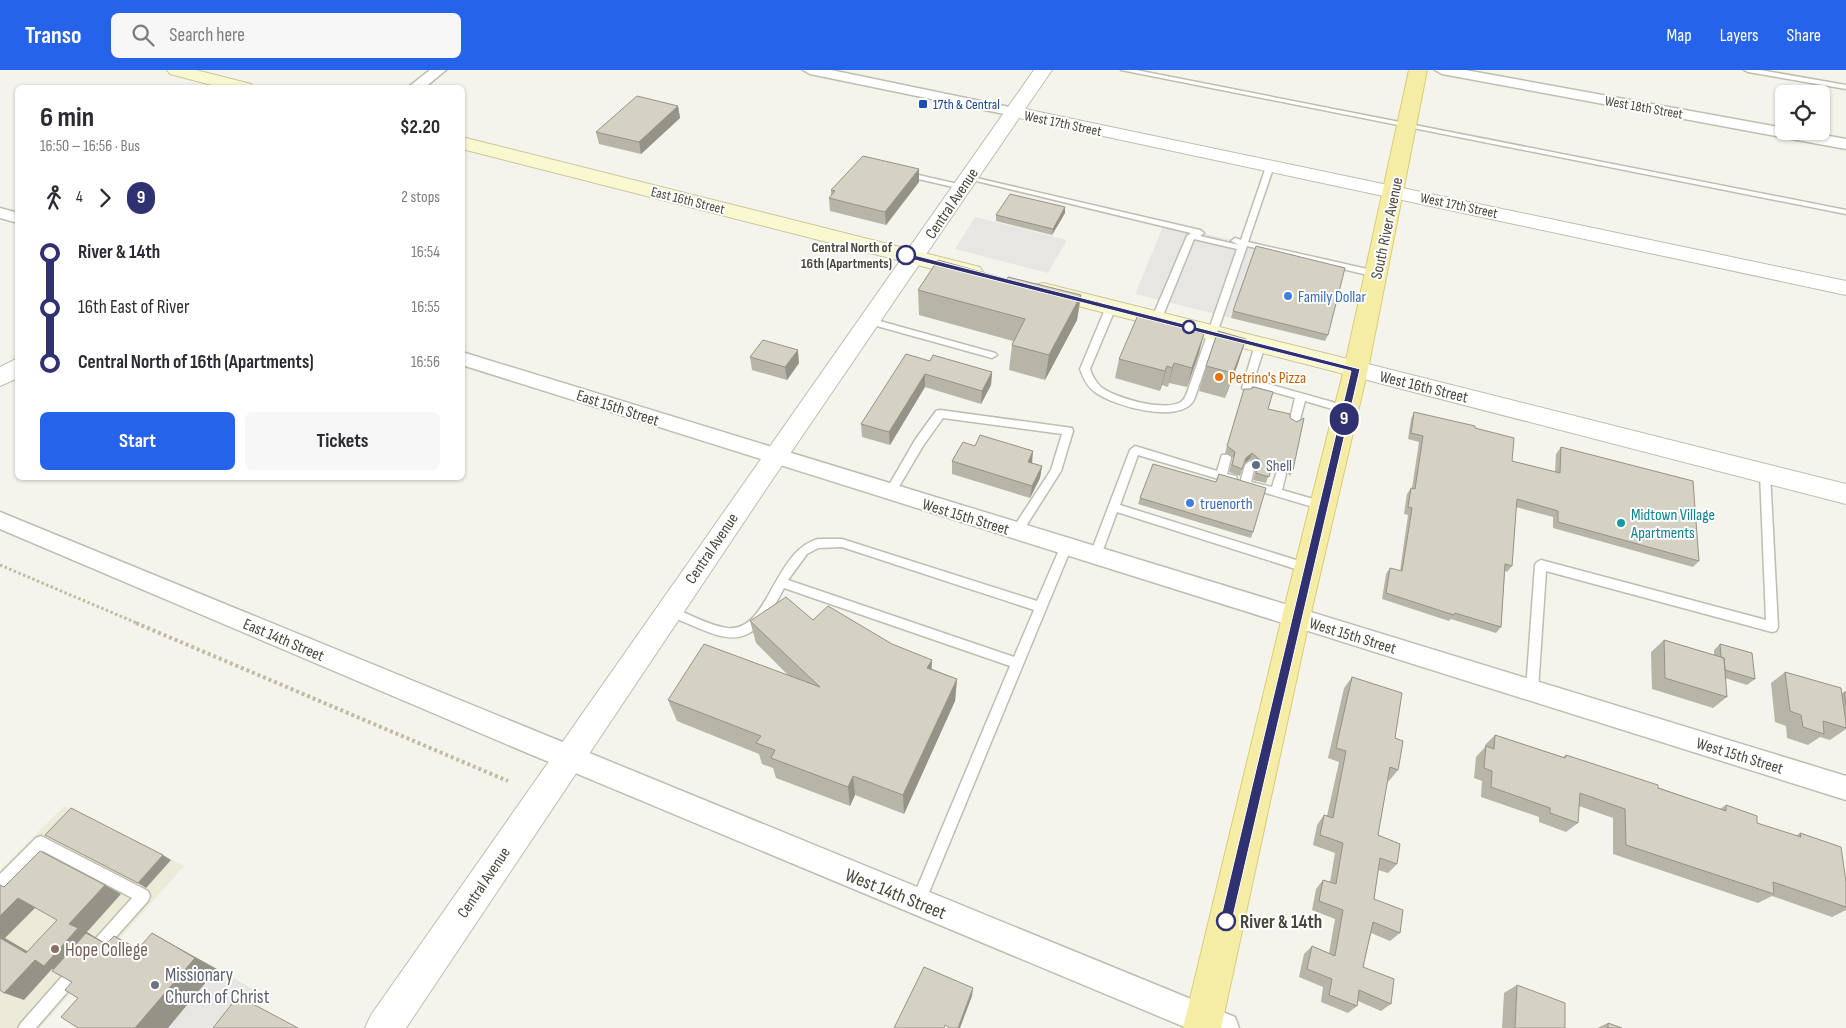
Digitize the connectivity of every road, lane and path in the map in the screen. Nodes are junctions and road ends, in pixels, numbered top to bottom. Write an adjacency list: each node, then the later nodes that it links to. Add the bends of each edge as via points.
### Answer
1 (176, 70): 9 (main road)
2 (439, 70): 10 (street)
3 (810, 70): 12 (street)
4 (1043, 70): 12 (street, Central Avenue)
5 (1125, 70): 13 (lane)
6 (1418, 70): 13 (main road, South River Avenue)
7 (1442, 70): 15 (street, West 18th Street)
8 (1748, 70): 11 (lane)
9 (234, 85)
10 (418, 85)
11 (1846, 87)
12 (1014, 112): 16 (street, West 17th Street); 18 (street, Central Avenue)
13 (1405, 125): 19 (main road, South River Avenue); 20 (lane)
14 (465, 144): 24 (main road, East 16th Street)
15 (1846, 144)
16 (1270, 166): 19 (street, West 17th Street); 23 (lane)
17 (895, 171): 18 (lane)
18 (965, 183): 23 (lane); 24 (street, Central Avenue)
19 (1394, 191): 25 (main road, South River Avenue); 28 (street, West 17th Street)
20 (1846, 212)
21 (0, 213): 22 (street)
22 (15, 217)
23 (1243, 246): 25 (lane); 30 (lane, via 1191,236); 32 (lane)
24 (914, 257): 26 (main road); 31 (street, Central Avenue)
25 (1376, 274): 37 (main road, South River Avenue)
26 (988, 276)
27 (1026, 285): 29 (main road, West 16th Street)
28 (1846, 288)
29 (1111, 307): 30 (main road, West 16th Street); 32 (lane, via 1085,369 1098,390 1135,404 1168,409 1187,403)
30 (1157, 318): 32 (main road, West 16th Street)
31 (870, 321): 34 (lane); 42 (street, Central Avenue)
32 (1213, 333): 33 (main road, West 16th Street)
33 (1260, 345): 37 (main road, West 16th Street); 39 (lane, via 1247,387)
34 (992, 355)
35 (465, 359): 42 (street, East 15th Street)
36 (15, 368): 38 (street)
37 (1356, 369): 40 (main road, South River Avenue); 45 (street, West 16th Street)
38 (0, 378)
39 (1301, 396): 40 (lane); 41 (lane)
40 (1346, 408): 52 (main road, South River Avenue)
41 (1294, 423)
42 (774, 456): 49 (street, West 15th Street); 62 (street, Central Avenue)
43 (1226, 458): 47 (lane)
44 (1250, 465): 48 (lane)
45 (1765, 473): 51 (street, West 16th Street); 65 (lane, via 1772,627 1541,565)
46 (1281, 474): 50 (lane)
47 (1221, 476): 48 (lane); 53 (lane, via 1135,450)
48 (1246, 483): 50 (lane)
49 (890, 492): 55 (street, West 15th Street); 55 (lane, via 940,414 1068,431 1056,471)
50 (1276, 492): 52 (lane)
51 (1846, 494)
52 (1323, 506): 59 (main road, South River Avenue)
53 (1114, 508): 57 (lane); 59 (lane)
54 (0, 520): 66 (street, East 14th Street)
55 (1017, 531): 56 (street, West 15th Street)
56 (1066, 546): 57 (street, West 15th Street); 61 (lane)
57 (1096, 556): 63 (street, West 15th Street)
58 (0, 564): 67 (path)
59 (1308, 568): 63 (main road, South River Avenue)
60 (782, 583): 61 (lane, via 804,550 827,542); 62 (lane, via 757,620 736,633 724,632); 64 (lane)
61 (1040, 607): 64 (lane)
62 (668, 610): 66 (street, Central Avenue)
63 (1296, 617): 65 (street, West 15th Street); 71 (main road, South River Avenue)
64 (1017, 663): 70 (lane)
65 (1532, 690): 68 (street, West 15th Street)
66 (567, 758): 70 (street, West 14th Street); 73 (street, Central Avenue)
67 (508, 781)
68 (1846, 788)
69 (0, 884): 72 (lane, via 41,843 143,896)
70 (918, 902): 71 (street, West 14th Street)
71 (1210, 1025)
72 (26, 1028)
73 (384, 1028)

